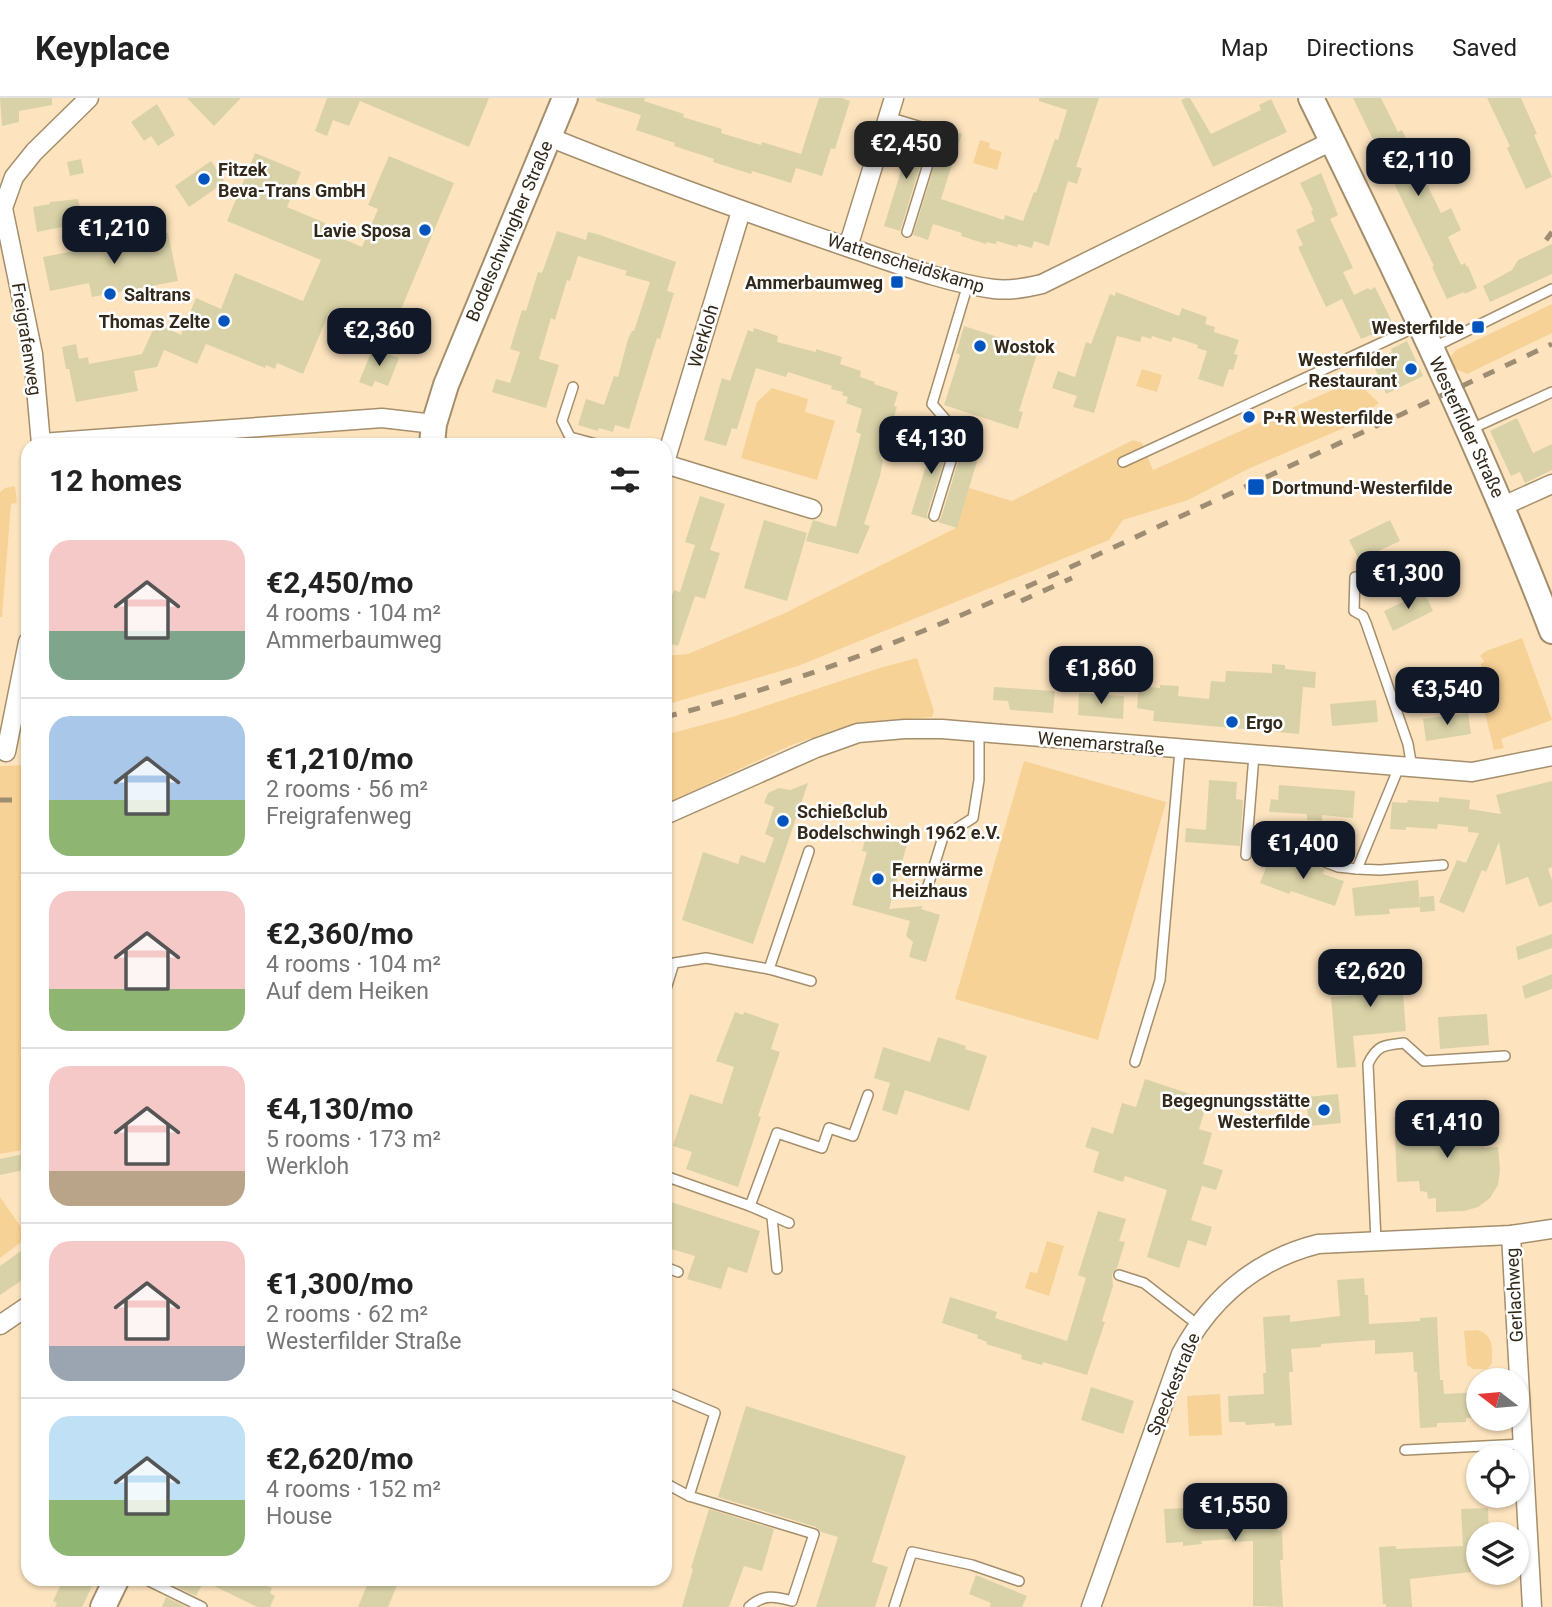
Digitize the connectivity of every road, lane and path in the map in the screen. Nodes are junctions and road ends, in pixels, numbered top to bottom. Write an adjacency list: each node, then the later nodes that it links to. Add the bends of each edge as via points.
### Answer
1 (89, 98): 19 (street, Freigrafenweg, via 14,177 3,208 33,355)
2 (565, 98): 6 (street, Bodelschwingher Straße)
3 (894, 98): 5 (street)
4 (1311, 98): 7 (street, Westerfilder Straße)
5 (888, 117): 9 (lane, via 938,132); 10 (street)
6 (549, 137): 8 (street, Wattenscheidskamp); 18 (street, Bodelschwingher Straße, via 446,384)
7 (1332, 141): 11 (street, Wattenscheidskamp, via 1042,284 996,290); 13 (street, Westerfilder Straße)
8 (741, 211): 10 (street, Wattenscheidskamp); 22 (street, Werkloh)
9 (907, 232)
10 (848, 247): 11 (street, Wattenscheidskamp)
11 (968, 284): 28 (lane, via 932,404 959,435)
12 (1552, 289): 14 (lane, Westerfilder Straße)
13 (1419, 326): 14 (street, Westerfilder Straße); 23 (lane)
14 (1431, 349): 17 (street, Westerfilder Straße)
15 (573, 387): 21 (lane, via 562,421)
16 (1552, 392): 17 (lane)
17 (1469, 430): 26 (street, Westerfilder Straße)
18 (433, 434): 20 (street, via 382,418)
19 (40, 438)
20 (120, 438)
21 (574, 438)
22 (672, 440)
23 (1123, 461)
24 (672, 465): 27 (street, Werkloh)
25 (1552, 484): 26 (street, Westerfilder Straße)
26 (1503, 506): 30 (street, Westerfilder Straße)
27 (812, 509)
28 (934, 516)
29 (1355, 577): 38 (lane, via 1354,611 1363,616 1408,744)
30 (1545, 591): 31 (street, Westerfilder Straße)
31 (1552, 631)
32 (21, 712): 35 (street)
33 (979, 732): 34 (street, Wenemarstraße); 39 (street, Wenemarstraße, via 905,729 858,733); 45 (lane, via 973,818 943,836)
34 (1180, 750): 36 (street, Wenemarstraße); 50 (lane, via 1160,981)
35 (6, 752)
36 (1254, 755): 38 (street, Wenemarstraße); 42 (lane)
37 (1552, 756): 38 (street, Wenemarstraße, via 1472,772)
38 (1406, 768): 44 (lane)
39 (672, 812)
40 (1272, 842): 44 (lane, via 1338,867)
41 (808, 851): 47 (lane)
42 (1246, 856)
43 (1443, 865): 44 (lane)
44 (1357, 869)
45 (927, 889)
46 (672, 969): 47 (lane, via 674,963 706,958)
47 (769, 969): 48 (lane)
48 (811, 981)
49 (1505, 1056): 58 (lane, via 1423,1061 1404,1043 1381,1046 1373,1053 1368,1064)
50 (1135, 1062)
51 (867, 1095): 53 (lane, via 853,1136 829,1128 822,1147 777,1133)
52 (672, 1178): 53 (lane)
53 (750, 1206): 54 (lane)
54 (772, 1217): 55 (lane); 59 (lane)
55 (789, 1223)
56 (1552, 1229): 57 (street, Speckestraße)
57 (1511, 1235): 58 (street, Speckestraße); 67 (street, Gerlachweg)
58 (1376, 1241): 65 (street, Speckestraße, via 1318,1244 1264,1264 1220,1297)
59 (777, 1269)
60 (672, 1270): 61 (lane)
61 (678, 1272)
62 (1119, 1275): 65 (lane, via 1144,1283)
63 (21, 1311): 64 (street)
64 (0, 1325)
65 (1198, 1325): 78 (street, Speckestraße, via 1170,1382)
66 (672, 1395): 70 (lane, via 715,1413)
67 (1522, 1444): 68 (lane); 80 (street, Gerlachweg)
68 (1405, 1450)
69 (672, 1487): 70 (lane)
70 (689, 1496): 76 (lane, via 814,1534 792,1601 769,1596)
71 (1019, 1581): 77 (lane, via 972,1564 912,1552)
72 (113, 1586): 74 (street)
73 (159, 1586): 75 (lane)
74 (103, 1607)
75 (202, 1607)
76 (749, 1607)
77 (894, 1607)
78 (1091, 1607)
79 (1526, 1607): 80 (street, Gerlachweg)
80 (1532, 1607)

